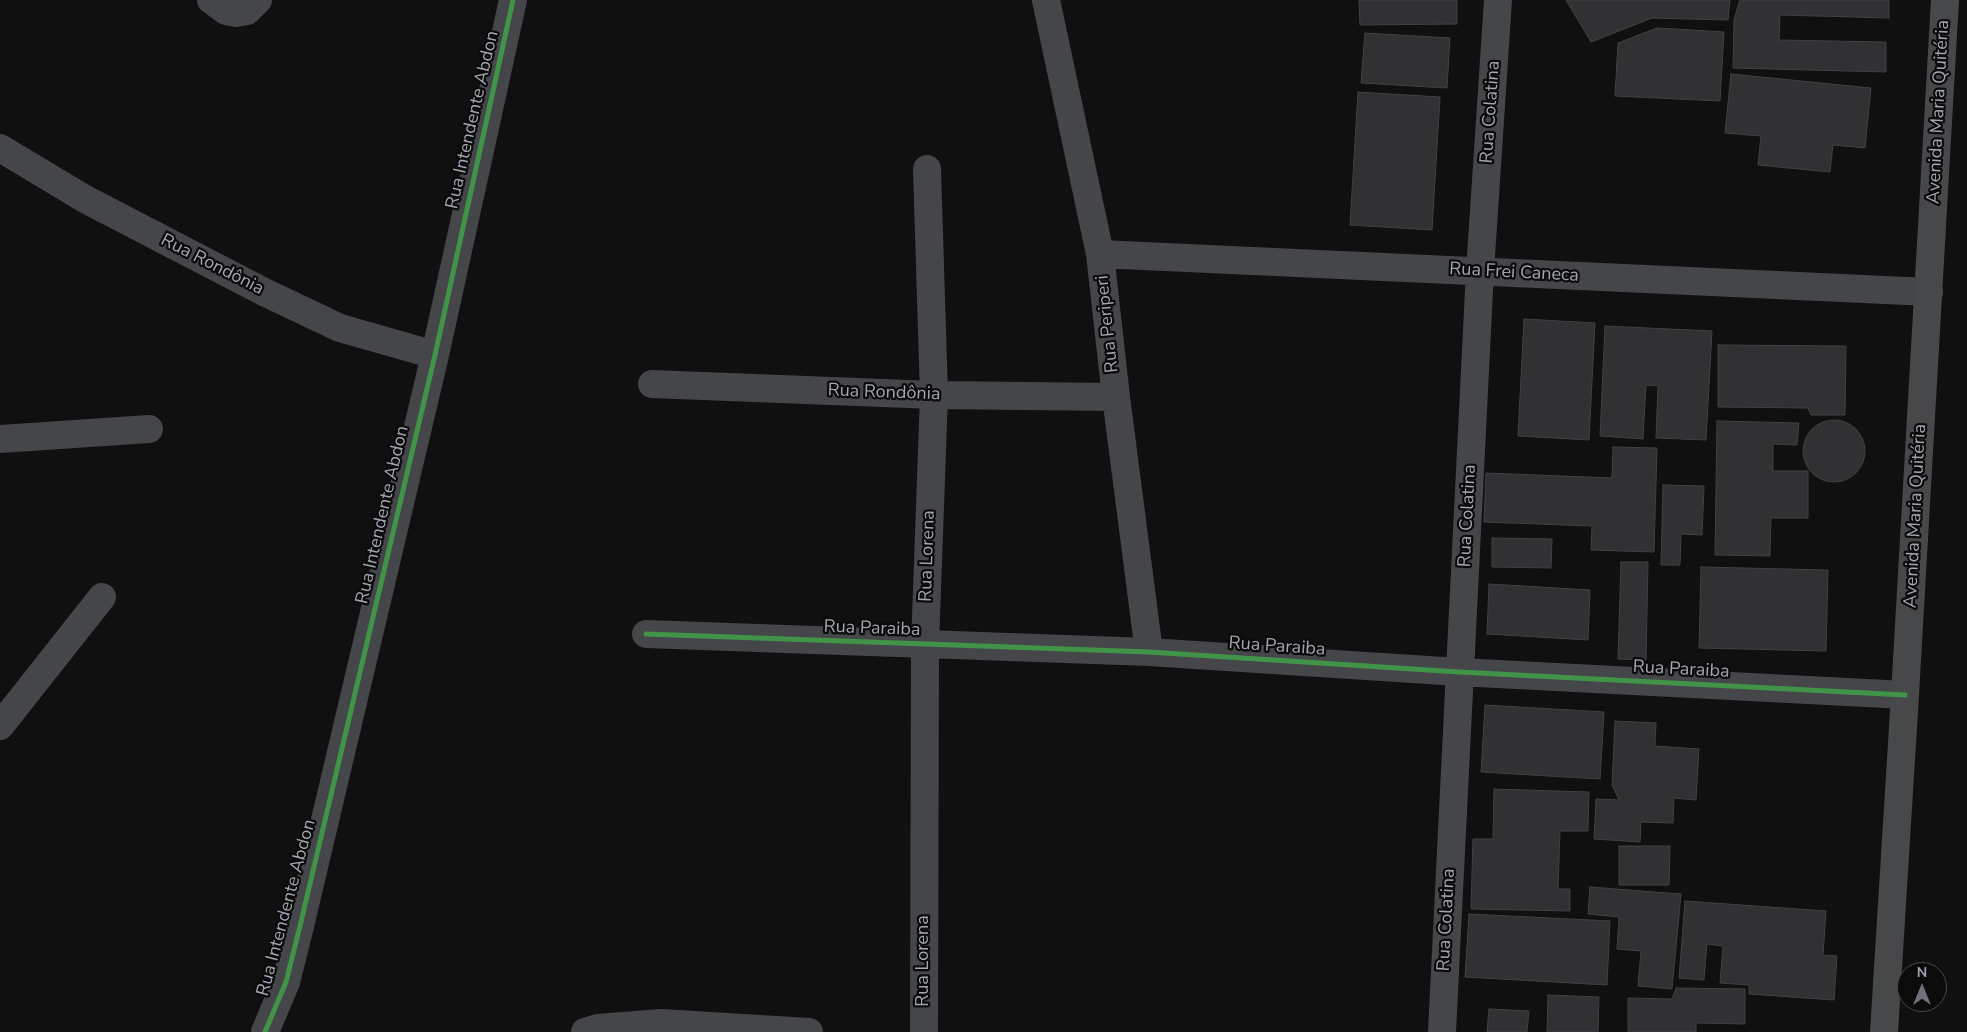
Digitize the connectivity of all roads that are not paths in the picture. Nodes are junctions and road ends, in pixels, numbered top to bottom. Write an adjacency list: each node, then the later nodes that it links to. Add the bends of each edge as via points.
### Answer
1 (212, 0): 2 (street, via 226,11 236,13 247,10)
2 (258, 0)
3 (513, 0): 12 (street, Rua Intendente Abdon)
4 (1046, 0): 9 (street, Rua Periperi)
5 (1498, 0): 10 (street, Rua Colatina)
6 (1945, 0): 11 (main road, Avenida Maria Quitéria)
7 (0, 148): 12 (street, Rua Rondônia, via 85,199 272,296 340,328)
8 (927, 170): 14 (street, Rua Lorena)
9 (1100, 254): 10 (street, Rua Frei Caneca); 15 (street, Rua Periperi)
10 (1480, 271): 11 (street, Rua Frei Caneca); 22 (street, Rua Colatina)
11 (1929, 292): 23 (main road, Avenida Maria Quitéria)
12 (435, 354): 25 (street, Rua Intendente Abdon, via 286,982)
13 (652, 384): 14 (street, Rua Rondônia)
14 (934, 395): 15 (street, Rua Rondônia); 20 (street, Rua Lorena)
15 (1116, 397): 21 (street, Rua Periperi)
16 (149, 430): 17 (street)
17 (0, 439)
18 (102, 597): 24 (street)
19 (646, 634): 20 (street, Rua Paraiba)
20 (925, 645): 21 (street, Rua Paraiba); 28 (street, Rua Lorena)
21 (1149, 652): 22 (street, Rua Paraiba)
22 (1459, 672): 23 (street, Rua Paraiba); 29 (street, Rua Colatina)
23 (1905, 695): 30 (main road, Avenida Maria Quitéria)
24 (0, 726)
25 (265, 1032)
26 (585, 1032): 27 (street, via 613,1026 661,1023)
27 (809, 1032)
28 (924, 1032)
29 (1442, 1032)
30 (1884, 1032)

